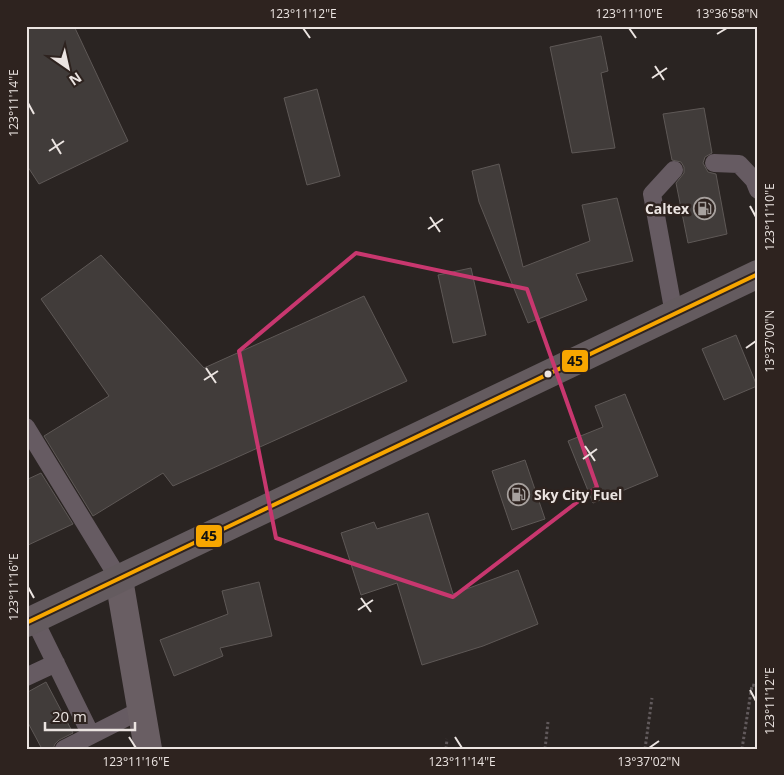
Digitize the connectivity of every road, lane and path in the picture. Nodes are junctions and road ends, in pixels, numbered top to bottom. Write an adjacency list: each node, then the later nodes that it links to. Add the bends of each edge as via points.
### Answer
1 (714, 163): 3 (lane, via 740,164)
2 (674, 170): 5 (lane, via 652,194)
3 (758, 190)
4 (758, 274): 5 (highway)
5 (674, 314): 7 (highway)
6 (26, 428): 7 (lane)
7 (119, 579): 8 (highway); 13 (main road)
8 (30, 621): 9 (lane)
9 (56, 663): 10 (lane); 15 (lane)
10 (26, 677)
11 (758, 686): 22 (path, via 752,685)
12 (652, 698): 21 (path)
13 (141, 710): 15 (lane); 18 (main road)
14 (548, 722): 20 (path)
15 (91, 735): 17 (lane)
16 (447, 739): 19 (path)
17 (64, 749)
18 (148, 749)
19 (446, 749)
20 (545, 749)
21 (645, 749)
22 (742, 749)

